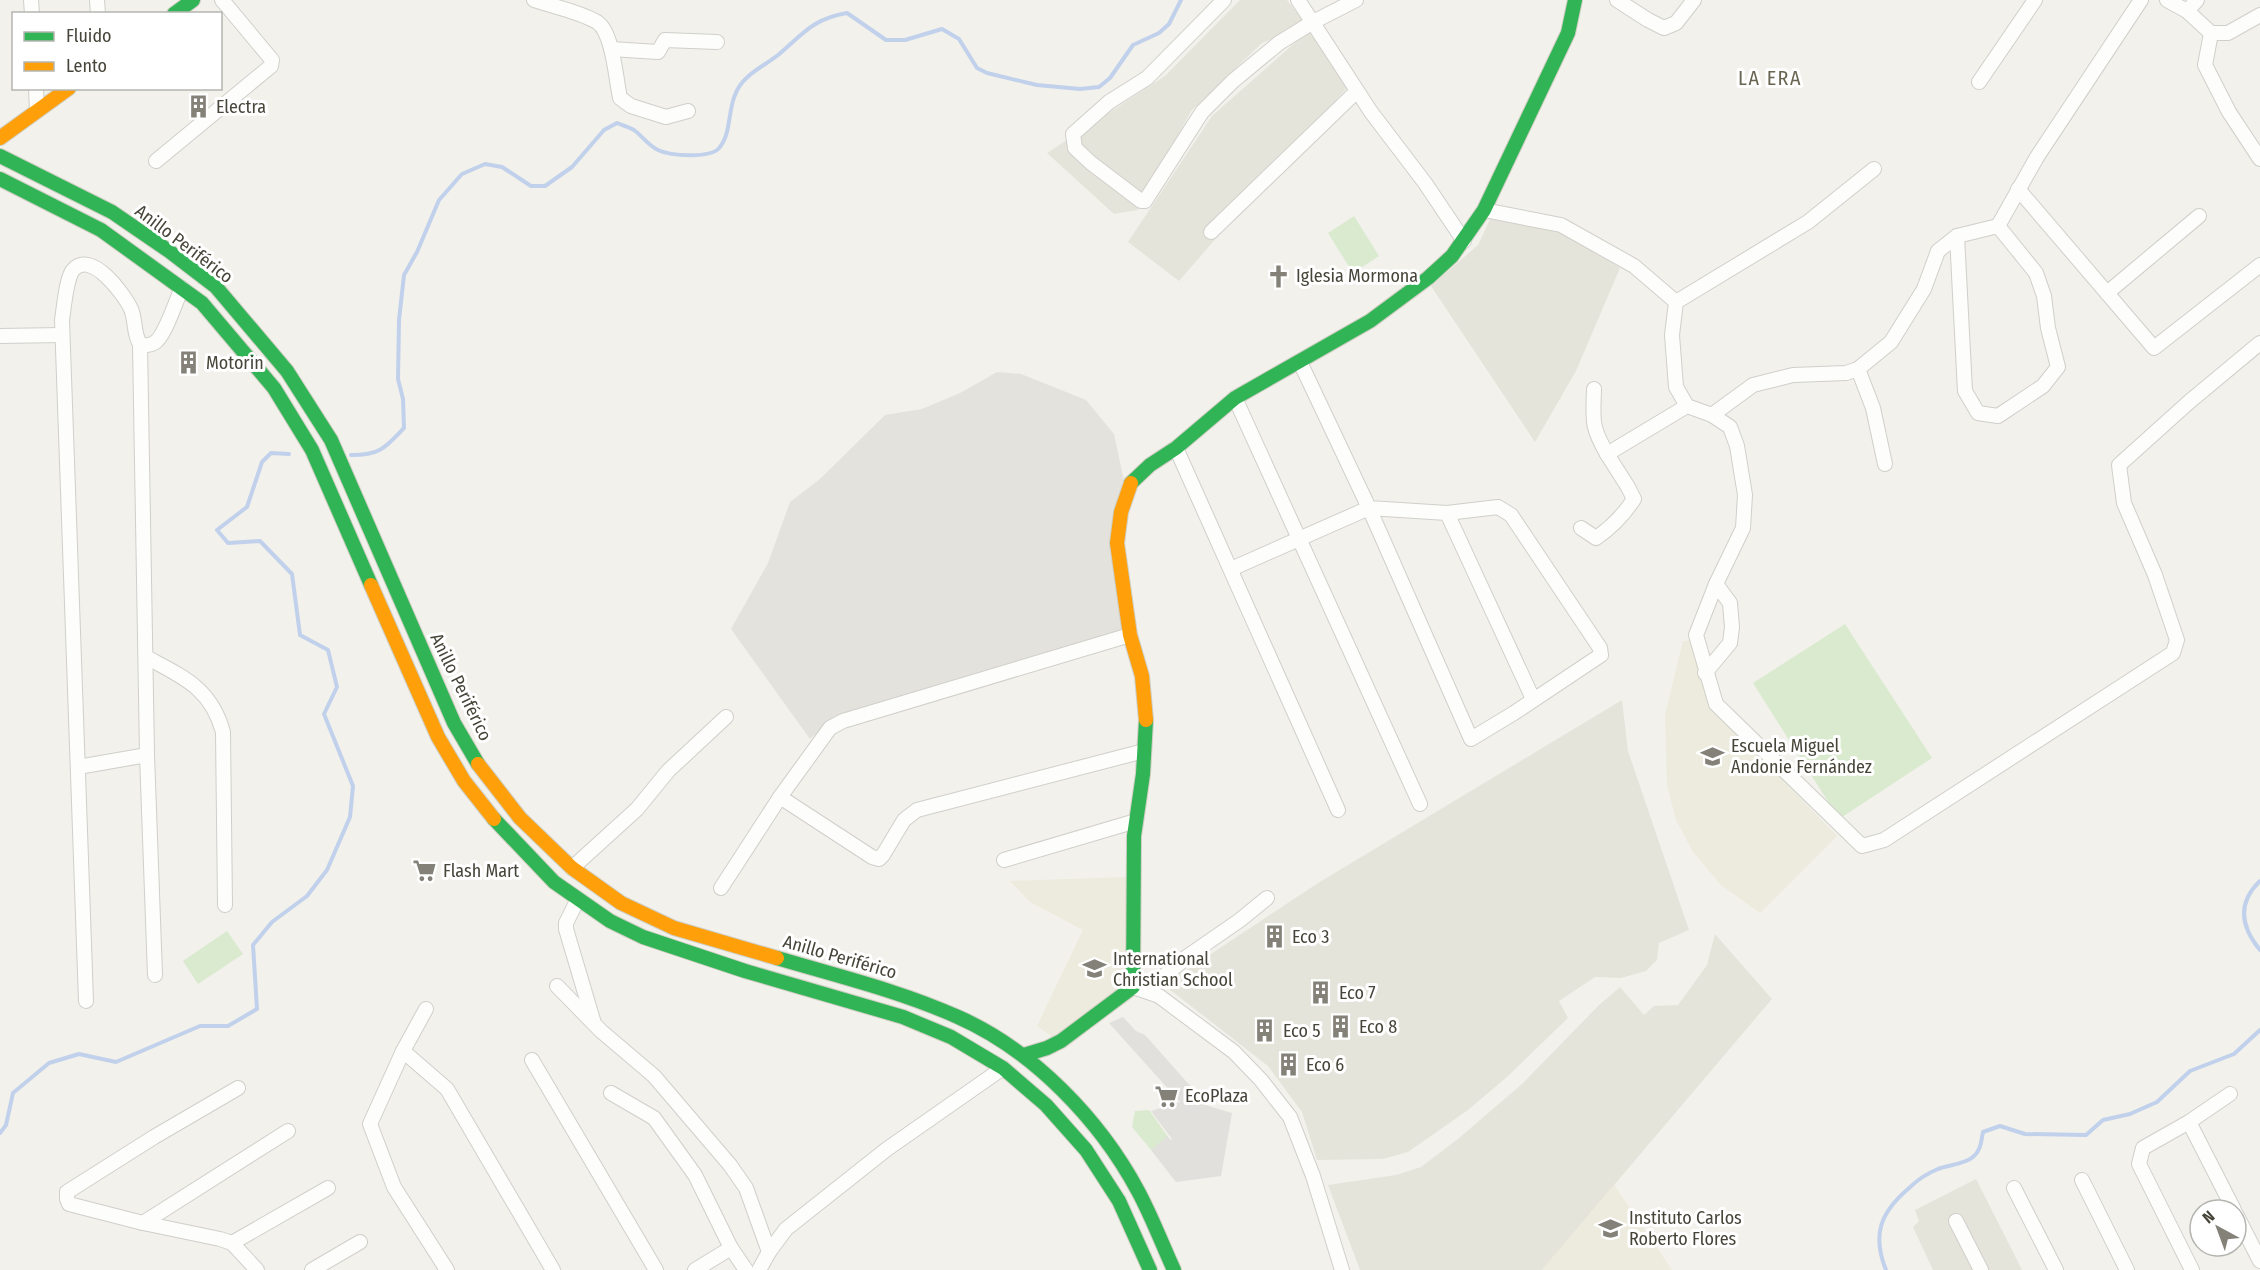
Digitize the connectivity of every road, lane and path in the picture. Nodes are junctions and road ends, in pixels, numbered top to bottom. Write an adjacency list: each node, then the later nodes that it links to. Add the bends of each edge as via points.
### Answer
1 (193, 0): 15 (main road)
2 (222, 0): 30 (street, via 272,60 271,66)
3 (534, 0): 20 (street, via 599,23)
4 (1224, 0): 17 (street, via 1147,78 1109,102 1073,134 1076,148 1091,163 1141,201 1145,201 1202,112 1272,49)
5 (1298, 0): 17 (street)
6 (1356, 0): 17 (street)
7 (1575, 0): 34 (main road, via 1568,33)
8 (1617, 0): 9 (street, via 1664,28 1676,23)
9 (1694, 0)
10 (2035, 0): 21 (street)
11 (2141, 0): 33 (street)
12 (2167, 0): 14 (street)
13 (2198, 0): 14 (street)
14 (2187, 10): 18 (street)
15 (177, 12)
16 (2260, 15): 18 (street, via 2228,33)
17 (1313, 22): 24 (street)
18 (2211, 33): 29 (street, via 2205,65 2229,112)
19 (717, 42): 20 (street, via 665,40 658,52)
20 (611, 49): 26 (street, via 620,98 631,106 666,117)
21 (1979, 82)
22 (36, 90): 25 (street)
23 (66, 90): 25 (main road)
24 (1357, 91): 37 (street); 39 (street)
25 (37, 111): 27 (main road)
26 (688, 111)
27 (0, 138)
28 (0, 156): 76 (main road, Anillo Periférico, via 112,212 169,251 216,287 288,371 331,440 454,723 482,769 520,818)
29 (2260, 159)
30 (156, 161)
31 (1874, 169): 43 (street, via 1808,222)
32 (0, 179): 41 (main road, Anillo Periférico, via 101,230)
33 (2018, 189): 36 (street); 42 (street)
34 (1484, 210): 39 (main road); 43 (street, via 1561,225 1634,266)
35 (2199, 216): 42 (street)
36 (1998, 226): 38 (street); 38 (street, via 2036,273 2058,367 2043,386 1998,416 1978,413 1965,391)
37 (1211, 232)
38 (1957, 236): 49 (street, via 1938,251 1924,289 1892,342)
39 (1464, 241): 48 (main road, via 1452,256 1370,321)
40 (2260, 265): 42 (street, via 2154,348)
41 (182, 288): 47 (street, via 156,343); 79 (main road, Anillo Periférico, via 202,303 274,388 312,450 438,737 464,781 504,832 554,882)
42 (2107, 293)
43 (1676, 302): 52 (street, via 1672,335 1676,387)
44 (63, 334): 45 (street); 47 (street, via 70,277 80,265 88,264 126,299); 70 (street)
45 (0, 336)
46 (2260, 343): 65 (street, via 2119,465 2124,503 2155,575 2176,640 2173,653 1884,840 1862,846 1716,704)
47 (140, 344): 64 (street)
48 (1300, 362): 51 (main road); 57 (street)
49 (1858, 369): 53 (street, via 1793,375 1754,385); 56 (street, via 1874,408)
50 (1594, 389): 55 (street, via 1595,434)
51 (1235, 398): 54 (main road); 60 (street)
52 (1687, 406): 53 (street); 55 (street)
53 (1712, 415): 62 (street, via 1730,427 1745,495 1743,528)
54 (1176, 448): 61 (street); 63 (main road, via 1131,483 1120,512 1117,543)
55 (1607, 454): 59 (street, via 1634,500 1611,528 1596,538)
56 (1885, 464)
57 (1369, 508): 58 (street); 60 (street); 66 (street, via 1471,739)
58 (1447, 513): 66 (street); 66 (street, via 1498,507 1511,515 1600,648 1601,655)
59 (1581, 528)
60 (1298, 541): 61 (street); 72 (street)
61 (1231, 569): 73 (street)
62 (1716, 584): 65 (street, via 1696,635); 65 (street, via 1730,603 1732,627 1730,643)
63 (1130, 635): 68 (main road, via 1142,676 1146,710); 71 (street, via 843,721 822,737)
64 (146, 657): 69 (street); 80 (street, via 186,679 212,702 219,715 223,732)
65 (1706, 673)
66 (1533, 699)
67 (726, 717): 76 (street, via 668,771 637,809)
68 (1144, 751): 71 (street, via 917,810 904,820 879,859); 74 (main road)
69 (147, 755): 70 (street); 81 (street)
70 (78, 767): 84 (street)
71 (780, 797): 77 (street)
72 (1420, 804)
73 (1338, 810)
74 (1136, 821): 75 (street); 83 (main road, via 1132,931)
75 (1004, 860)
76 (572, 868): 89 (main road, Anillo Periférico, via 621,903 674,928 910,997 961,1018)
77 (721, 888)
78 (1267, 898): 83 (street)
79 (578, 899): 86 (street, via 566,929); 91 (main road, Anillo Periférico, via 643,937 903,1017 951,1037)
80 (225, 905)
81 (154, 975)
82 (557, 986): 86 (street)
83 (1139, 989): 87 (main road); 122 (street, via 1159,996 1234,1052 1290,1117)
84 (87, 1001)
85 (426, 1009): 88 (street)
86 (594, 1022): 109 (street, via 654,1076 735,1170 746,1188)
87 (1061, 1041): 89 (main road); 93 (main road, via 1052,1073)
88 (403, 1051): 113 (street, via 370,1124 394,1187); 114 (street, via 447,1089)
89 (1024, 1055): 93 (main road, Anillo Periférico)
90 (532, 1060): 115 (street)
91 (1003, 1068): 109 (street, via 887,1149 786,1229); 119 (main road, Anillo Periférico, via 1046,1105 1086,1150 1119,1201)
92 (238, 1088): 103 (street, via 67,1192 69,1204)
93 (1061, 1089): 104 (main road, Anillo Periférico, via 1103,1137 1138,1191)
94 (611, 1093): 108 (street, via 654,1118 695,1175)
95 (2230, 1094): 96 (street)
96 (2189, 1122): 101 (street); 126 (street, via 2143,1148 2139,1164)
97 (288, 1131): 103 (street)
98 (2082, 1180): 125 (street)
99 (328, 1188): 107 (street)
100 (2014, 1188): 124 (street)
101 (2228, 1198)
102 (1956, 1221): 123 (street)
103 (143, 1223): 107 (street)
104 (1155, 1229): 120 (main road, Anillo Periférico); 121 (street)
105 (2248, 1238): 110 (street)
106 (360, 1242): 112 (street)
107 (232, 1244): 111 (street)
108 (731, 1248): 116 (street); 117 (street)
109 (769, 1252): 118 (street)
110 (2260, 1262)
111 (257, 1270)
112 (312, 1270)
113 (447, 1270)
114 (553, 1270)
115 (656, 1270)
116 (695, 1270)
117 (746, 1270)
118 (759, 1270)
119 (1148, 1270)
120 (1174, 1270)
121 (1186, 1270)
122 (1342, 1270)
123 (1981, 1270)
124 (2056, 1270)
125 (2127, 1270)
126 (2192, 1270)

